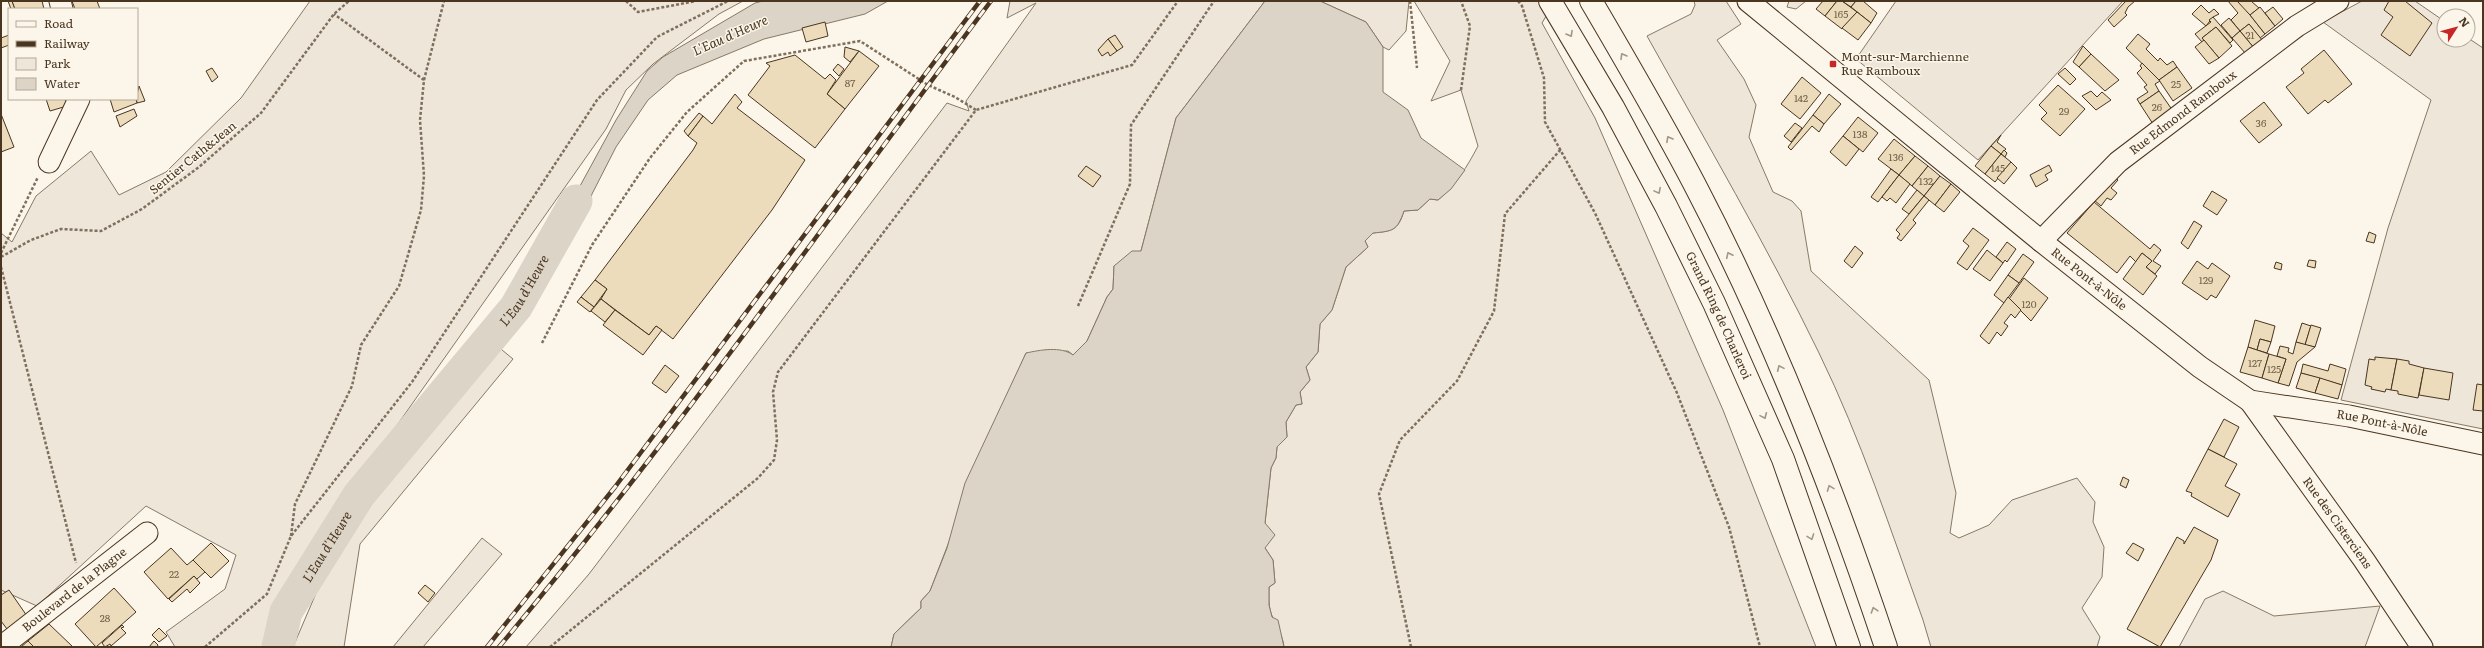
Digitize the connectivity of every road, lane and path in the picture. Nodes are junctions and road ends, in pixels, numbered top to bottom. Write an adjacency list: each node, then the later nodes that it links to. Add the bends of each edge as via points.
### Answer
1 (349, 1): 15 (path, Sentier Cath&Jean)
2 (444, 1): 17 (path)
3 (626, 1): 4 (path, via 638,12)
4 (696, 1)
5 (728, 1): 32 (path, via 658,37 597,100 412,382)
6 (1178, 1): 20 (path, via 1132,65)
7 (1214, 1): 27 (path, via 1131,125 1130,184)
8 (1410, 1): 16 (path)
9 (1462, 1): 18 (path, via 1470,26)
10 (1518, 1): 21 (path, via 1522,6 1544,78 1545,122)
11 (1550, 1): 39 (highway, Grand Ring de Charleroi, one-way to 39, via 1613,107 1714,304 1783,459)
12 (1591, 1): 40 (highway, one-way to 12, via 1814,445 1755,311 1698,192)
13 (1748, 1): 23 (street, Rue Pont-à-Nôle)
14 (2338, 1): 23 (street, Rue Edmond Ramboux, via 2297,26 2118,162)
15 (334, 14): 17 (path); 25 (path, Sentier Cath&Jean, via 261,113 199,167 142,209 101,231 61,229 31,240)
16 (1416, 68)
17 (424, 80): 32 (path, via 420,120 424,176 421,210 399,286 361,345 352,386 295,504)
18 (1460, 90)
19 (79, 100): 22 (street)
20 (976, 110): 28 (path, via 928,85 860,41 744,61 687,112 650,158 592,245); 36 (path, via 778,372 773,392 777,440 774,460 758,478)
21 (1561, 149): 37 (path, via 1505,214 1494,311 1457,381 1400,440 1379,494); 38 (path, via 1595,213 1677,393 1729,527)
22 (49, 162): 24 (path, via 36,180)
23 (2041, 241): 29 (street, Rue Pont-à-Nôle, via 2200,367)
24 (1, 253)
25 (1, 257)
26 (1, 267): 33 (path)
27 (1078, 306)
28 (542, 342)
29 (2250, 401): 30 (street, Rue Pont-à-Nôle, via 2349,416); 41 (street, Rue des Cisterciens, via 2364,560)
30 (2483, 444)
31 (147, 533): 33 (street, Boulevard de la Plagne)
32 (291, 536): 35 (path, via 267,594)
33 (82, 584): 34 (street, Boulevard de la Plagne)
34 (1, 647)
35 (205, 647)
36 (550, 647)
37 (1411, 647)
38 (1760, 647)
39 (1849, 647)
40 (1886, 647)
41 (2422, 647)

